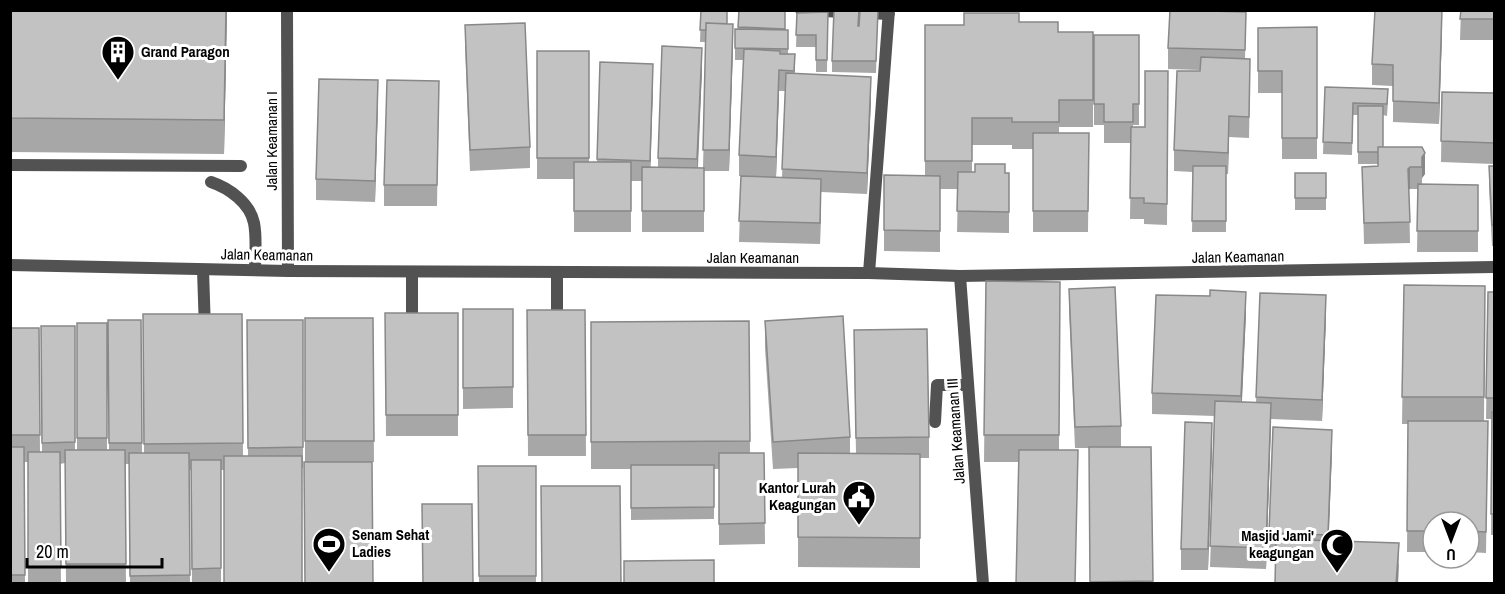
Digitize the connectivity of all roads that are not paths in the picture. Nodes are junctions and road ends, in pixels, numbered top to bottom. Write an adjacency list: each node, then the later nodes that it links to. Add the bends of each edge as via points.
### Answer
1 (287, 10): 11 (street, Jalan Keamanan I)
2 (801, 10): 3 (street)
3 (889, 12): 14 (street)
4 (10, 165): 5 (street)
5 (241, 166)
6 (211, 182): 10 (street, via 232,192 248,209 254,222)
7 (10, 265): 9 (street, Jalan Keamanan)
8 (1494, 267): 15 (street, Jalan Keamanan)
9 (203, 270): 10 (street, Jalan Keamanan); 18 (street)
10 (255, 270): 11 (street, Jalan Keamanan)
11 (288, 271): 12 (street, Jalan Keamanan)
12 (412, 272): 13 (street, Jalan Keamanan); 17 (street)
13 (557, 273): 14 (street, Jalan Keamanan); 16 (street)
14 (869, 273): 15 (street, Jalan Keamanan)
15 (960, 276): 19 (street, Jalan Keamanan III)
16 (557, 329)
17 (412, 332)
18 (205, 338)
19 (968, 385): 20 (street, via 937,385); 21 (street, Jalan Keamanan III)
20 (935, 422)
21 (983, 584)

